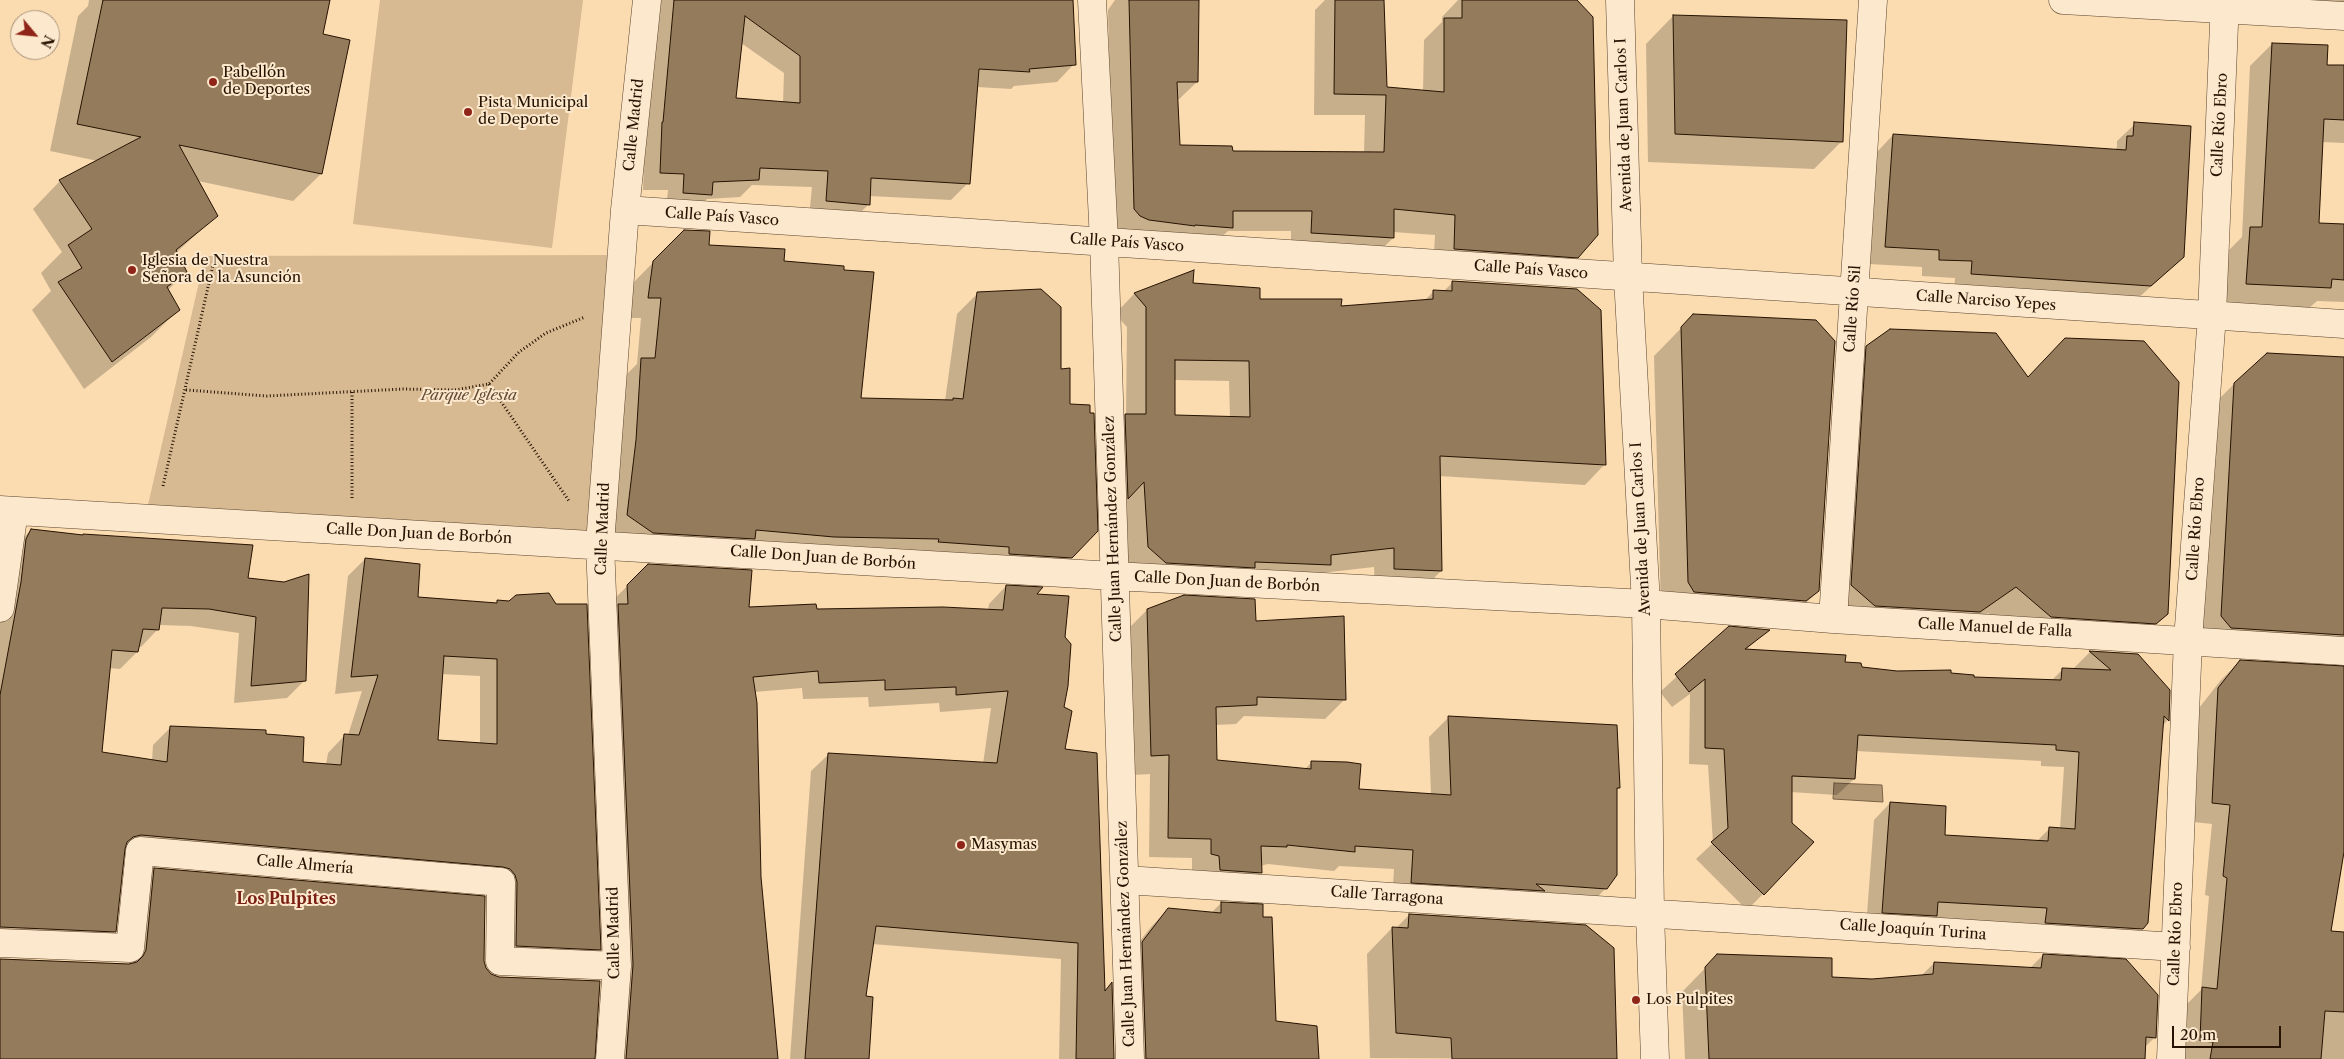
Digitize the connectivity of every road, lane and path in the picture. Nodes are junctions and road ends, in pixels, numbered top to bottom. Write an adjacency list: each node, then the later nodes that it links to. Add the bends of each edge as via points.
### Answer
1 (647, 0): 8 (street, Calle Madrid)
2 (1092, 0): 9 (street, Calle Juan Hernández González)
3 (1620, 0): 11 (street, Avenida de Juan Carlos I)
4 (1873, 0): 12 (street, Calle Río Sil)
5 (2063, 0): 6 (street)
6 (2225, 5): 7 (street); 14 (street, Calle Río Ebro)
7 (2344, 16)
8 (625, 210): 9 (street, Calle País Vasco); 13 (street, Calle Madrid)
9 (1104, 241): 11 (street, Calle País Vasco); 23 (street, Calle Juan Hernández González)
10 (213, 265): 17 (path)
11 (1628, 277): 12 (street, Calle Narciso Yepes); 24 (street, Avenida de Juan Carlos I)
12 (1854, 292): 14 (street, Calle Narciso Yepes); 26 (street, Calle Río Sil)
13 (617, 314): 16 (path, via 581,318 546,333 519,352); 22 (street, Calle Madrid)
14 (2212, 315): 15 (street, Calle Narciso Yepes); 27 (street, Calle Río Ebro)
15 (2344, 324)
16 (489, 384): 18 (path, via 455,390); 22 (path)
17 (186, 390): 18 (path, via 267,396); 20 (path)
18 (352, 392): 21 (path)
19 (7, 510): 20 (street, Calle Don Juan de Borbón); 25 (street)
20 (156, 519): 21 (street, Calle Don Juan de Borbón)
21 (352, 530): 22 (street, Calle Don Juan de Borbón)
22 (600, 544): 23 (street, Calle Don Juan de Borbón); 33 (street, Calle Madrid)
23 (1114, 576): 24 (street, Calle Don Juan de Borbón); 29 (street, Calle Juan Hernández González)
24 (1646, 604): 26 (street, Calle Manuel de Falla); 30 (street, Avenida de Juan Carlos I)
25 (0, 608)
26 (1833, 619): 27 (street, Calle Manuel de Falla)
27 (2188, 640): 28 (street, Calle Manuel de Falla); 32 (street, Calle Río Ebro)
28 (2344, 651)
29 (1125, 880): 30 (street, Calle Tarragona); 35 (street, Calle Juan Hernández González)
30 (1650, 913): 32 (street, Calle Joaquín Turina); 36 (street, Avenida de Juan Carlos I)
31 (0, 943): 33 (street, Calle Almería, via 130,948 140,851 501,882 500,961)
32 (2176, 947): 37 (street, Calle Río Ebro)
33 (617, 966): 34 (street, Calle Madrid)
34 (610, 1059)
35 (1130, 1059)
36 (1655, 1059)
37 (2171, 1059)

